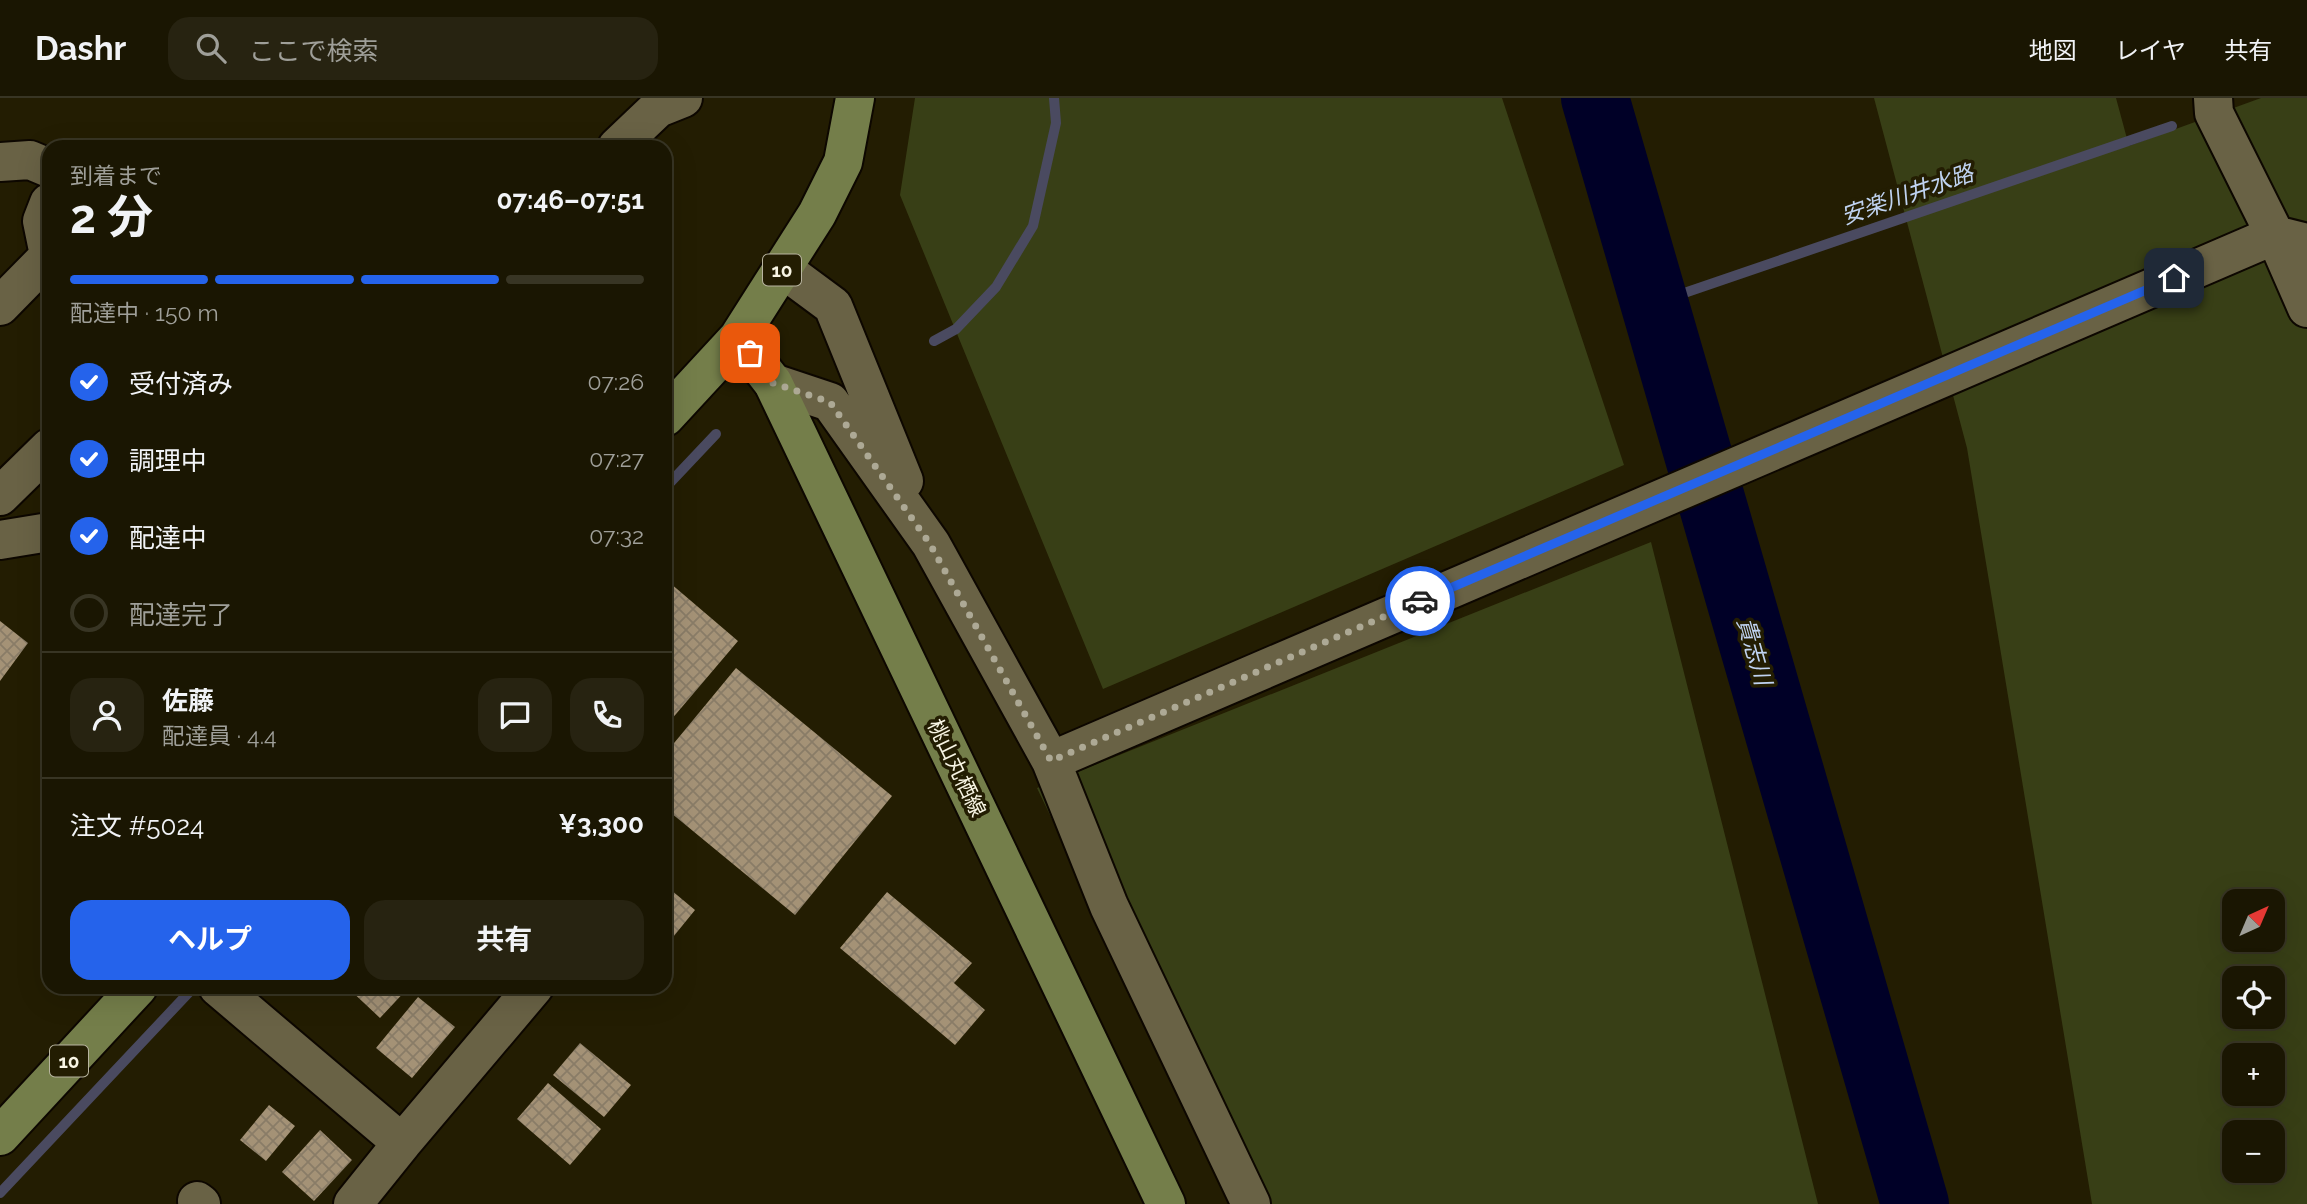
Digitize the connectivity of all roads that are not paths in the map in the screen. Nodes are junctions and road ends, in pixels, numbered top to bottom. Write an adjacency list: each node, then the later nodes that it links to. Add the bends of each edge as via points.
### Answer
1 (683, 98): 4 (street, via 658,107)
2 (855, 98): 9 (main road, 10, via 843,162)
3 (2213, 98): 7 (street, via 2214,113)
4 (624, 140)
5 (0, 162): 6 (street, via 30,160)
6 (42, 165)
7 (2291, 239): 11 (street); 20 (street)
8 (42, 263): 10 (street)
9 (783, 268): 12 (main road, 10); 19 (street, via 832,306)
10 (0, 306)
11 (2307, 308)
12 (738, 338): 13 (main road, 桃山丸栖線); 14 (main road, 10)
13 (773, 383): 19 (street, via 830,402); 27 (main road, 桃山丸栖線)
14 (679, 386)
15 (42, 455): 16 (street)
16 (0, 496)
17 (42, 533): 18 (street)
18 (0, 540)
19 (930, 544): 20 (street)
20 (1051, 761): 28 (street, via 1109,906)
21 (132, 994): 24 (main road, 10)
22 (226, 994): 25 (street)
23 (528, 994): 25 (street)
24 (0, 1136)
25 (402, 1143): 26 (street)
26 (353, 1204)
27 (1166, 1204)
28 (1251, 1204)

